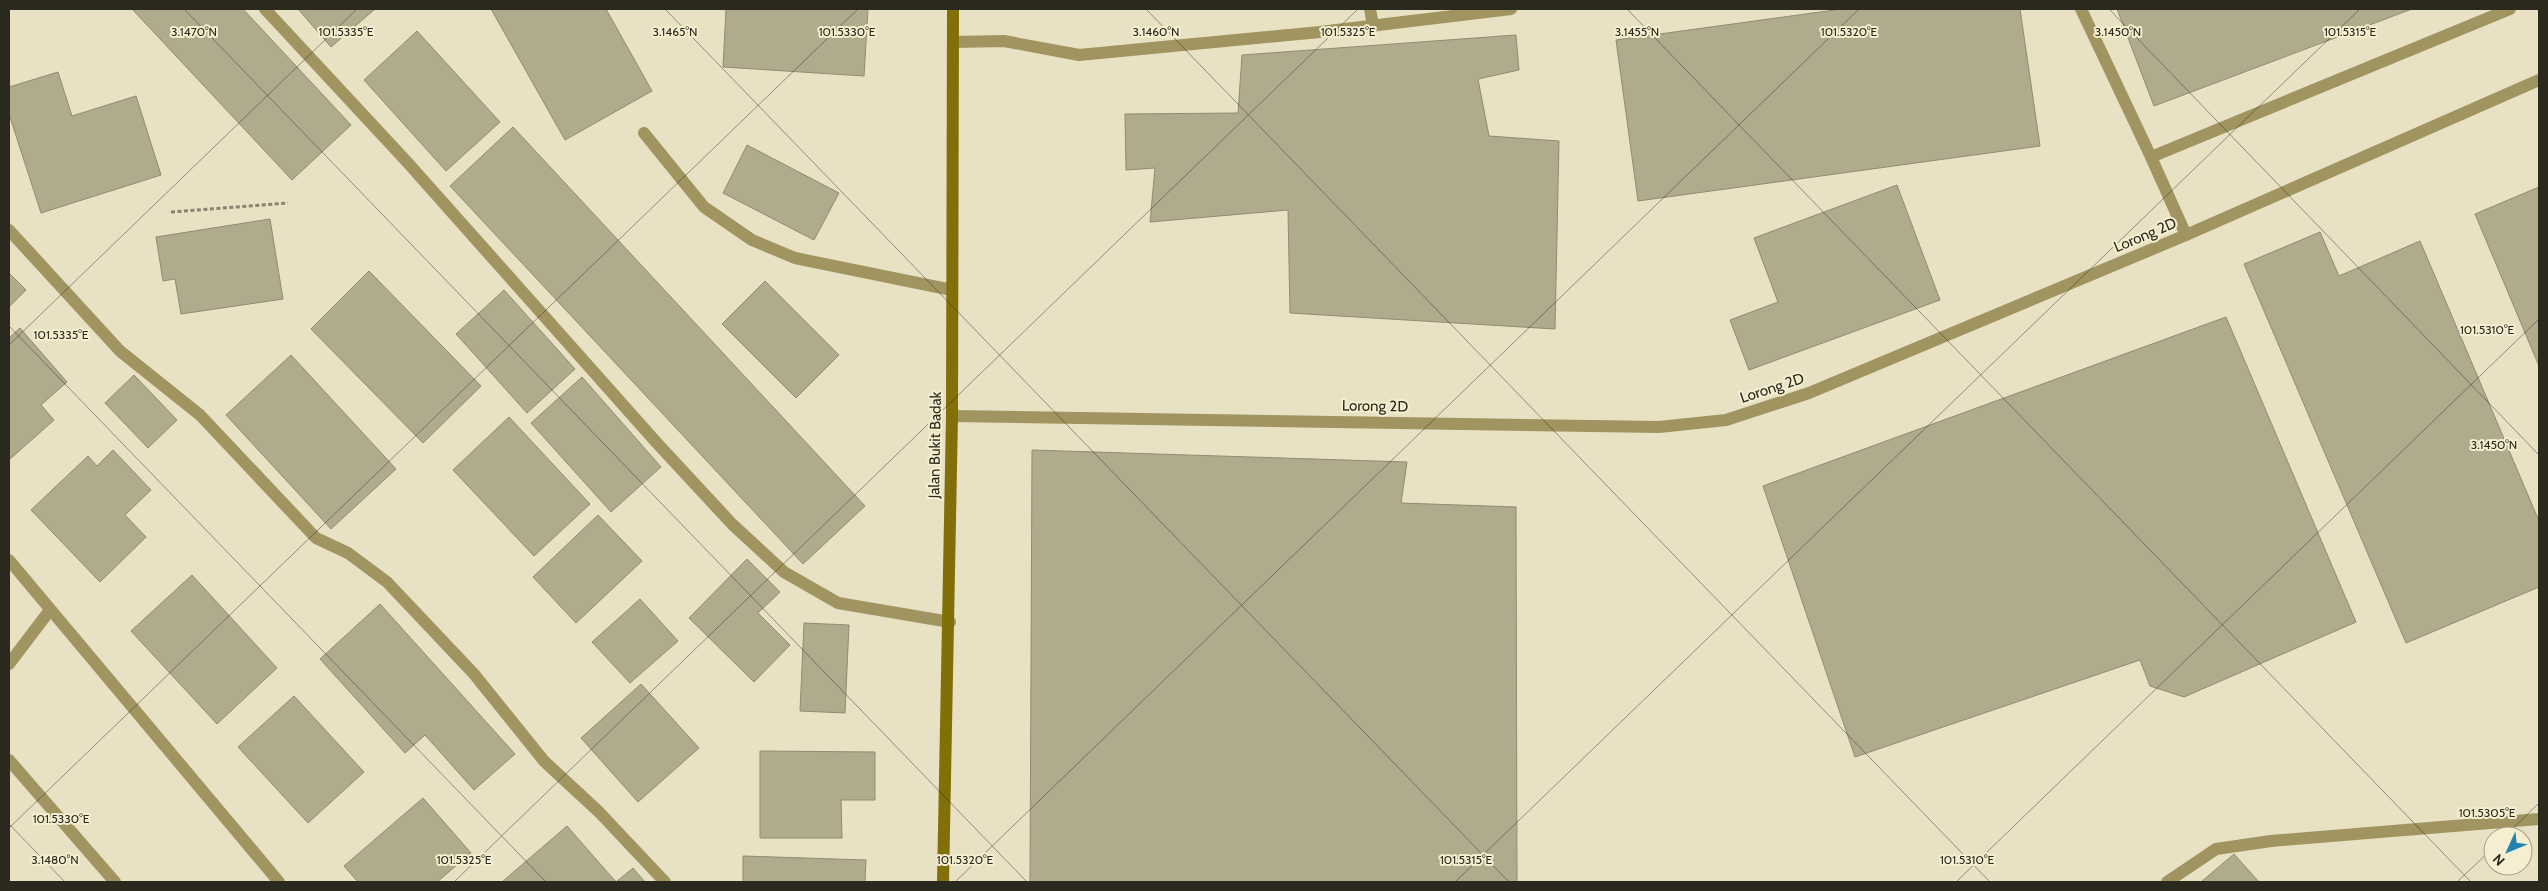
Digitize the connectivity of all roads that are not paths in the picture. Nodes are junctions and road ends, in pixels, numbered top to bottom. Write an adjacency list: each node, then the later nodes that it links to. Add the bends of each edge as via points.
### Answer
1 (265, 9): 18 (street, via 408,163 656,442 732,524 784,572 838,603)
2 (953, 9): 8 (main road, Jalan Bukit Badak)
3 (1370, 9): 7 (street)
4 (1511, 9): 7 (street)
5 (2081, 9): 11 (street)
6 (2510, 9): 11 (street)
7 (1373, 26): 8 (street, via 1079,55 1004,41)
8 (953, 42): 14 (main road, Jalan Bukit Badak)
9 (2539, 80): 13 (street, Lorong 2D)
10 (644, 133): 14 (street, via 704,207 752,240 795,258)
11 (2150, 157): 13 (street)
12 (9, 230): 24 (street, via 120,351 200,415 316,538 348,553 387,582 474,674 544,761 599,812)
13 (2186, 235): 15 (street, Lorong 2D, via 1809,394 1726,420 1659,427)
14 (952, 290): 15 (main road, Jalan Bukit Badak)
15 (952, 416): 18 (main road, Jalan Bukit Badak)
16 (9, 560): 17 (street)
17 (50, 610): 19 (street); 23 (street)
18 (950, 622): 25 (main road, Jalan Bukit Badak)
19 (9, 664)
20 (9, 760): 22 (street)
21 (2539, 819): 26 (street, via 2271,840 2216,849)
22 (115, 882)
23 (279, 882)
24 (665, 882)
25 (943, 882)
26 (2167, 882)

